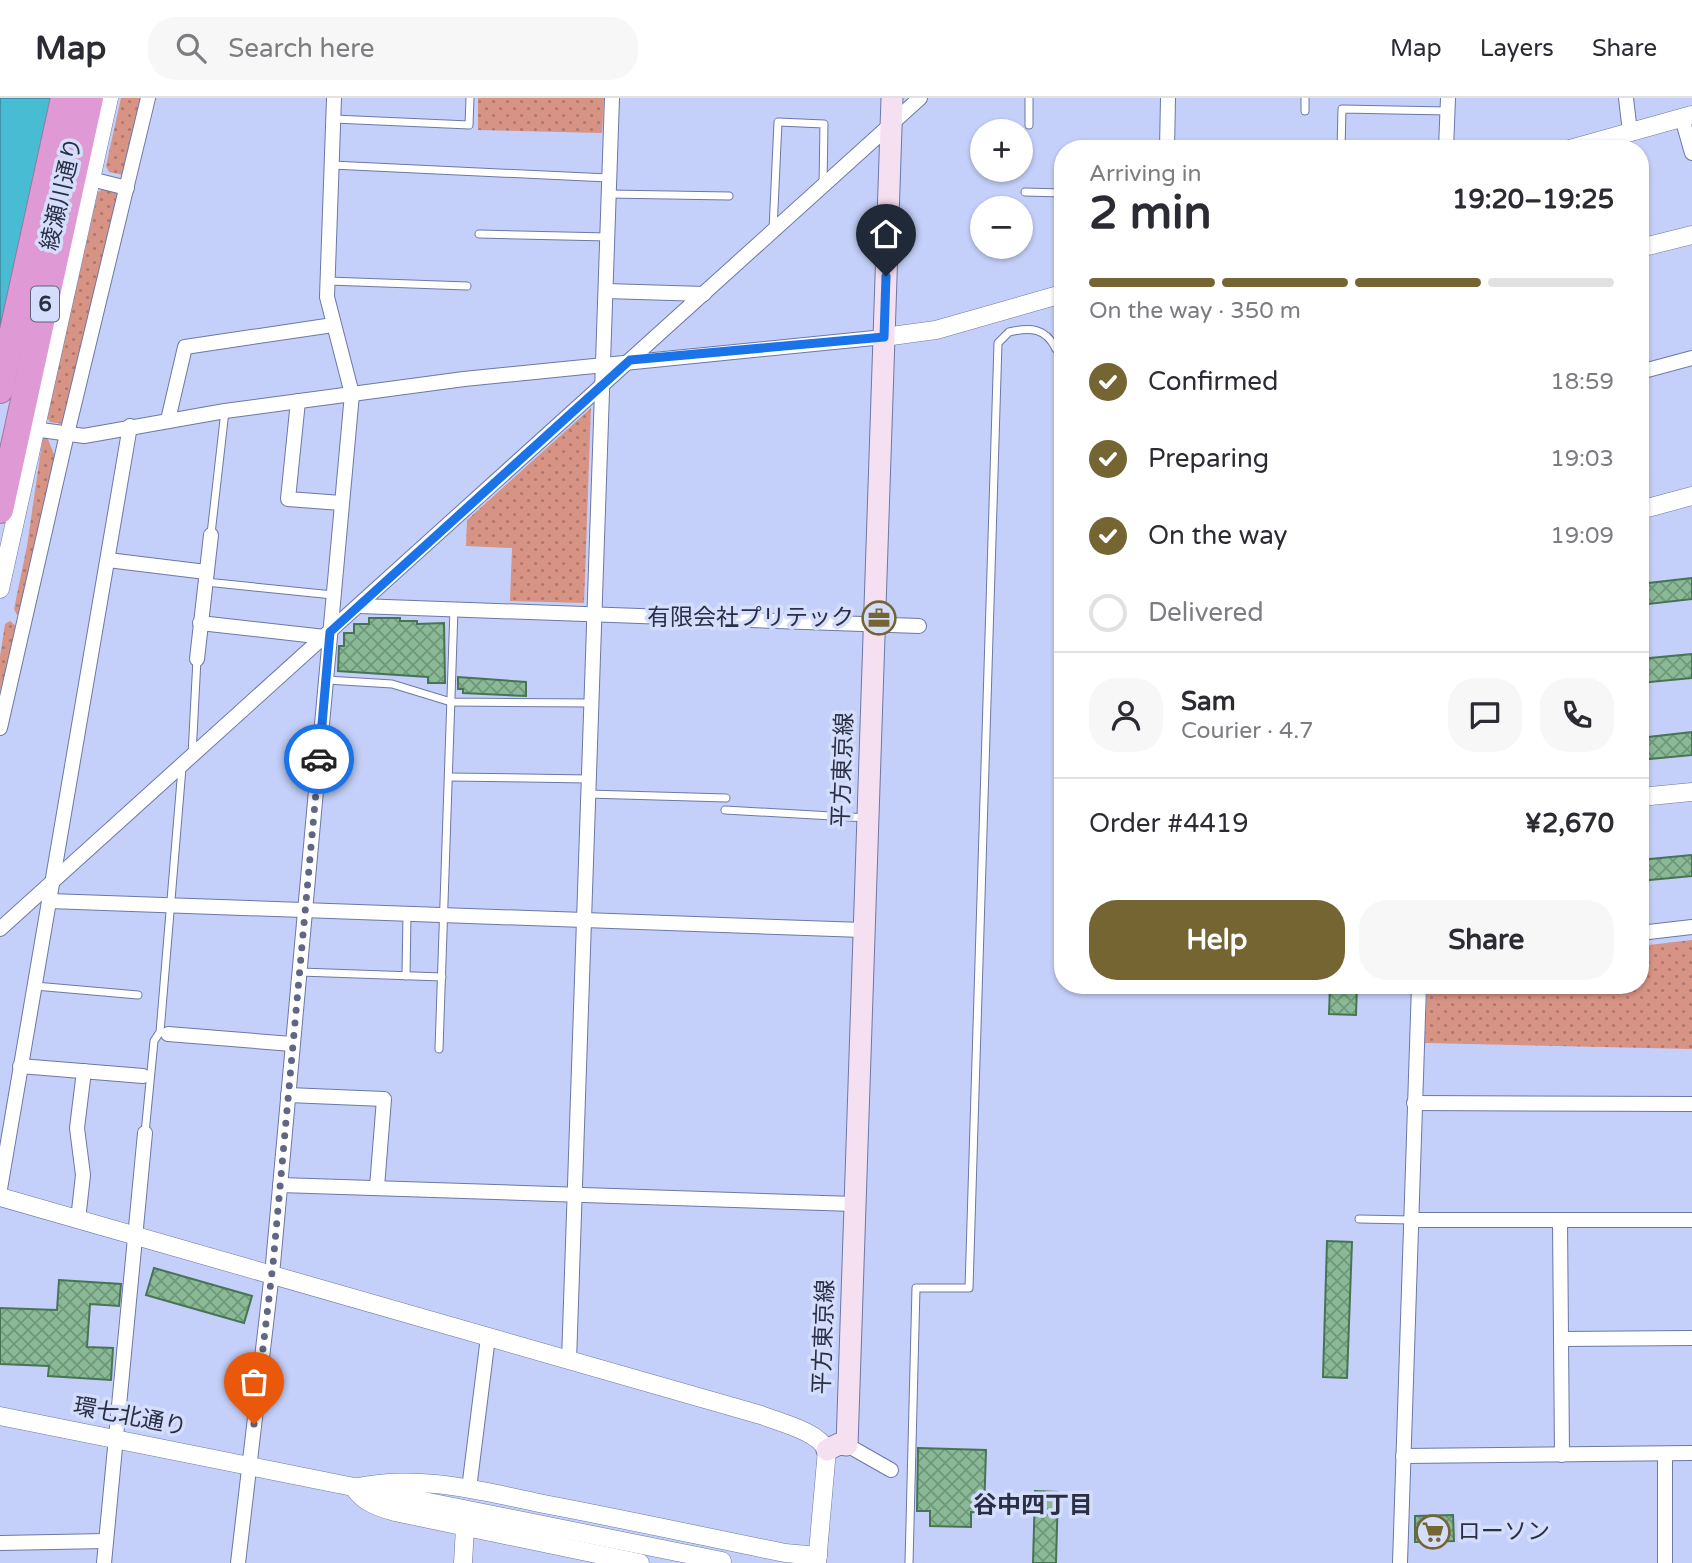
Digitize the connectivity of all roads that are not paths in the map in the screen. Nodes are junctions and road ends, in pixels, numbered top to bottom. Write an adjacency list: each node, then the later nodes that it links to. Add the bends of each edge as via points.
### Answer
1 (64, 98): 53 (highway, 6)
2 (90, 98): 64 (highway, 6)
3 (109, 98): 28 (street, 綾瀬川通り)
4 (148, 98): 30 (street)
5 (334, 98): 17 (street)
6 (470, 98): 17 (lane, via 470,125)
7 (612, 98): 27 (street)
8 (892, 98): 19 (main road, 平方東京線)
9 (920, 98): 19 (street)
10 (1029, 98): 18 (lane)
11 (1168, 98): 21 (street)
12 (1305, 98): 15 (lane)
13 (1626, 98): 20 (street)
14 (1448, 104): 22 (lane, via 1342,109); 23 (street)
15 (1305, 111)
16 (1687, 116): 20 (street); 25 (street)
17 (333, 119): 26 (street)
18 (1029, 119)
19 (892, 123): 29 (street); 46 (main road, 平方東京線)
20 (1630, 132): 24 (street)
21 (1167, 140)
22 (1340, 140)
23 (1446, 140)
24 (1602, 140)
25 (1692, 153)
26 (332, 165): 27 (lane); 40 (street)
27 (608, 178): 33 (street)
28 (91, 179): 30 (street); 59 (street, 綾瀬川通り)
29 (823, 185): 35 (street); 35 (lane, via 824,124 778,122)
30 (127, 188): 60 (street)
31 (1026, 192): 32 (lane)
32 (1054, 193)
33 (608, 194): 34 (lane); 38 (street)
34 (729, 197)
35 (773, 231): 43 (street)
36 (479, 234): 38 (lane)
37 (1692, 235): 39 (street)
38 (608, 237): 42 (street)
39 (1649, 246)
40 (327, 281): 41 (lane); 45 (street)
41 (467, 286)
42 (606, 291): 43 (street); 50 (street)
43 (704, 294): 49 (street)
44 (1054, 296): 46 (street, via 936,330)
45 (333, 325): 54 (street); 57 (street, via 185,347)
46 (884, 337): 49 (street); 74 (main road, 平方東京線)
47 (1054, 346): 154 (lane, via 1046,333 1035,329 1009,332 998,344 970,1288 916,1288)
48 (1692, 358): 51 (street)
49 (630, 360): 50 (street); 52 (street)
50 (604, 365): 52 (street); 54 (street)
51 (1649, 370)
52 (602, 384): 70 (street); 72 (street)
53 (0, 390)
54 (352, 394): 55 (street); 62 (street)
55 (298, 401): 56 (street); 62 (street, via 288,499)
56 (225, 411): 57 (street); 65 (lane)
57 (168, 420): 58 (street)
58 (130, 426): 60 (street, via 84,436); 66 (street)
59 (34, 429): 60 (street); 68 (street, 綾瀬川通り)
60 (67, 434): 81 (street)
61 (1692, 496): 63 (street)
62 (341, 503): 69 (street)
63 (1649, 508)
64 (0, 510)
65 (211, 535): 67 (street)
66 (108, 560): 67 (street); 90 (street)
67 (206, 577): 69 (lane); 73 (street)
68 (0, 589)
69 (334, 595): 76 (street)
70 (359, 606): 71 (street); 76 (street)
71 (454, 609): 72 (street); 79 (lane)
72 (594, 614): 74 (street); 80 (street)
73 (200, 624): 76 (street); 77 (street)
74 (874, 626): 75 (street); 89 (main road, 平方東京線)
75 (919, 626)
76 (328, 634): 78 (street); 82 (street)
77 (197, 659): 82 (lane)
78 (327, 680): 79 (lane, via 392,684); 93 (street)
79 (451, 702): 80 (lane); 83 (lane)
80 (591, 703): 84 (street)
81 (0, 728)
82 (187, 763): 90 (street); 92 (lane)
83 (449, 777): 84 (lane); 95 (lane)
84 (589, 786): 87 (lane); 96 (street)
85 (1692, 792): 86 (street)
86 (1649, 796)
87 (726, 798)
88 (725, 810): 89 (lane)
89 (867, 818): 99 (main road, 平方東京線)
90 (52, 881): 91 (street); 98 (street)
91 (49, 901): 92 (street); 104 (street)
92 (171, 905): 93 (street); 107 (lane)
93 (304, 909): 94 (street); 101 (street)
94 (407, 913): 95 (street); 102 (lane)
95 (444, 914): 96 (street); 103 (lane)
96 (585, 918): 99 (street); 120 (street)
97 (1692, 927): 100 (street)
98 (0, 929)
99 (863, 930): 122 (main road, 平方東京線)
100 (1649, 932)
101 (300, 972): 102 (lane); 108 (street)
102 (405, 976): 103 (lane)
103 (442, 977): 109 (lane)
104 (34, 986): 106 (lane); 110 (street)
105 (1419, 994): 114 (street)
106 (138, 995)
107 (164, 1033): 108 (street); 112 (lane, via 154,1041)
108 (292, 1044): 113 (street)
109 (439, 1049)
110 (20, 1066): 111 (street); 119 (street)
111 (84, 1071): 112 (street); 124 (street, via 77,1128 83,1175)
112 (146, 1076): 116 (lane)
113 (288, 1095): 117 (street); 118 (street, via 384,1099)
114 (1414, 1103): 115 (street); 125 (street)
115 (1692, 1104)
116 (145, 1133): 128 (street)
117 (280, 1185): 118 (street); 129 (street)
118 (377, 1188): 120 (street)
119 (0, 1189)
120 (575, 1194): 122 (street); 133 (street)
121 (0, 1197): 124 (street)
122 (854, 1204): 136 (main road, 平方東京線)
123 (1359, 1219): 125 (lane)
124 (78, 1220): 128 (street)
125 (1412, 1220): 126 (street); 140 (street)
126 (1560, 1220): 127 (street); 132 (street)
127 (1692, 1220)
128 (134, 1237): 129 (street); 135 (street)
129 (272, 1276): 130 (street); 141 (street)
130 (488, 1337): 133 (street); 144 (street)
131 (1692, 1338): 132 (street)
132 (1562, 1339): 139 (street)
133 (569, 1361): 136 (street, via 761,1415)
134 (0, 1416): 135 (street, 環七北通り)
135 (117, 1439): 141 (street, 環七北通り); 146 (street)
136 (837, 1447): 142 (street); 148 (street)
137 (1692, 1453): 138 (street)
138 (1665, 1454): 139 (street); 156 (street)
139 (1562, 1455): 140 (street)
140 (1403, 1456): 155 (street)
141 (249, 1466): 143 (street, 環七北通り); 151 (street)
142 (891, 1470)
143 (354, 1488): 144 (street, via 405,1480); 145 (street, via 375,1506); 149 (street, 環七北通り)
144 (469, 1489): 148 (street)
145 (465, 1528): 152 (street); 153 (street)
146 (106, 1541): 147 (street); 150 (street)
147 (0, 1543)
148 (817, 1559)
149 (722, 1561)
150 (104, 1563)
151 (239, 1563)
152 (463, 1563)
153 (640, 1563)
154 (909, 1563)
155 (1400, 1563)
156 (1665, 1563)

